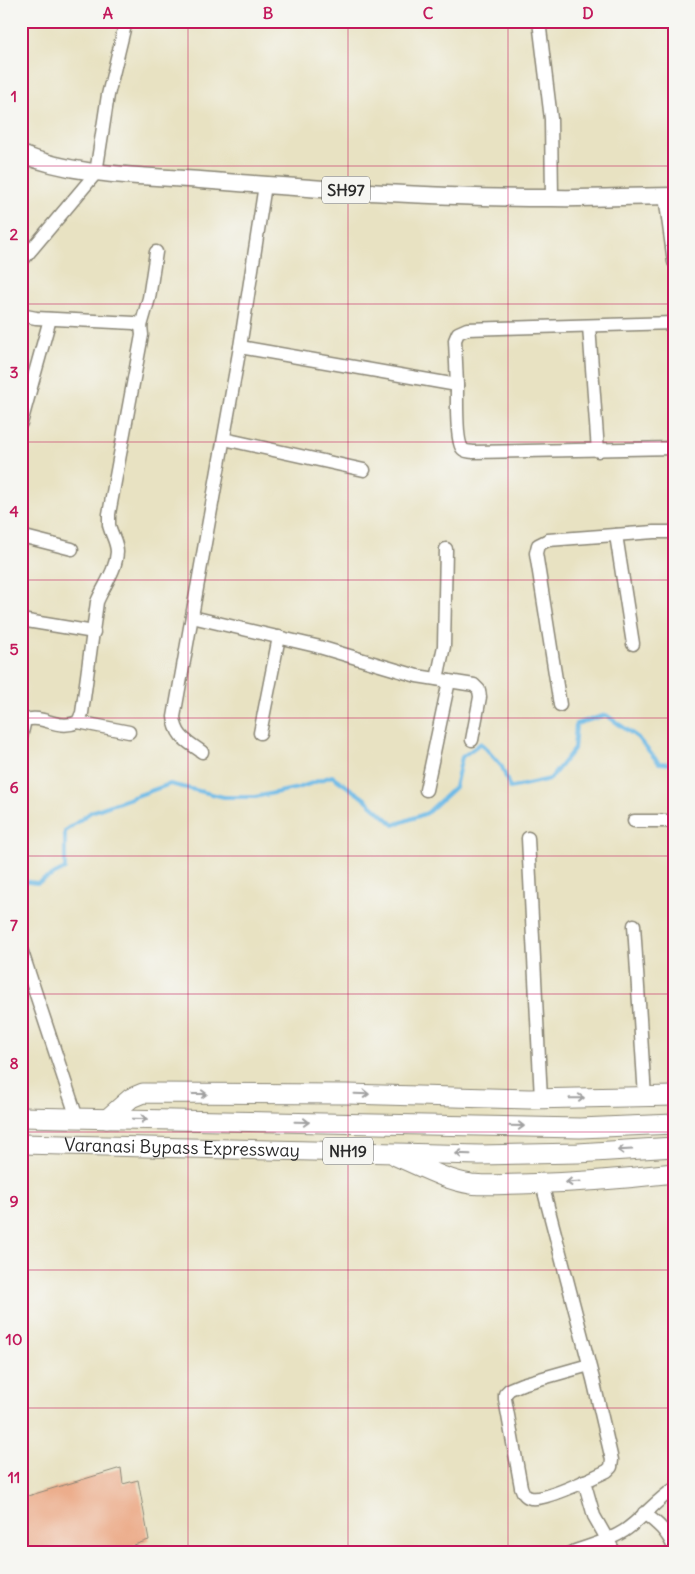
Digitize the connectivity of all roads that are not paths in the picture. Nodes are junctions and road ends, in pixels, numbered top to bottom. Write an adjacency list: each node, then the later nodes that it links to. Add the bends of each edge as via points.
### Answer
1 (126, 21): 4 (street, via 108,95)
2 (539, 21): 7 (street, via 551,119)
3 (21, 154): 4 (main road, SH97)
4 (96, 173): 5 (main road, SH97); 9 (street)
5 (265, 185): 7 (main road, SH97); 16 (street)
6 (669, 196): 7 (main road, SH97); 10 (street)
7 (552, 198)
8 (156, 252): 14 (street)
9 (21, 262)
10 (674, 262)
11 (21, 316): 12 (street)
12 (50, 319): 14 (street); 18 (street)
13 (674, 323): 15 (street)
14 (141, 326): 30 (street, via 109,514 109,526 117,551 114,570 97,602)
15 (589, 326): 17 (street, via 467,329 458,333 455,340); 21 (street)
16 (240, 347): 17 (street); 19 (street)
17 (457, 385): 21 (street, via 458,434 464,451)
18 (21, 422)
19 (224, 438): 22 (street); 28 (street)
20 (674, 448): 21 (street)
21 (598, 451)
22 (364, 470)
23 (674, 532): 24 (street)
24 (616, 535): 32 (street); 34 (street, via 548,540 538,545 536,553)
25 (21, 536): 26 (street)
26 (72, 549)
27 (446, 549): 33 (street)
28 (192, 617): 31 (street); 41 (street, via 174,718 177,732)
29 (21, 620): 30 (street)
30 (94, 632): 36 (street)
31 (279, 637): 33 (street); 38 (street)
32 (633, 644)
33 (443, 680): 40 (street, via 474,685 479,690); 42 (street)
34 (560, 705)
35 (23, 720): 36 (street, via 39,719 62,725); 39 (street)
36 (78, 722): 37 (street)
37 (128, 732)
38 (260, 733)
39 (21, 737)
40 (472, 740)
41 (202, 752)
42 (426, 790)
43 (634, 821): 44 (street)
44 (674, 821)
45 (528, 838): 50 (street)
46 (634, 925): 49 (street)
47 (21, 949): 52 (street)
48 (674, 1096): 49 (highway)
49 (645, 1097): 50 (highway, one-way to 49)
50 (541, 1099): 53 (highway, one-way to 50, via 131,1098 143,1094 347,1094)
51 (21, 1117): 52 (highway, Varanasi Bypass Expressway / NH19)
52 (76, 1118): 53 (highway, Varanasi Bypass Expressway / NH19)
53 (107, 1119): 54 (highway, Varanasi Bypass Expressway / NH19, one-way to 54, via 580,1128)
54 (674, 1124)
55 (21, 1144): 57 (highway, Varanasi Bypass Expressway / NH19)
56 (674, 1147): 57 (highway, Varanasi Bypass Expressway / NH19, one-way to 57, via 480,1155)
57 (384, 1152): 59 (highway, via 471,1184)
58 (674, 1173): 59 (highway, one-way to 59)
59 (542, 1184): 60 (street)
60 (589, 1365): 61 (street, via 612,1460 607,1471); 61 (street, via 522,1384 505,1394 524,1495 539,1498)
61 (584, 1481): 64 (street, via 594,1516)
62 (674, 1489): 63 (street)
63 (644, 1513): 64 (street, via 625,1531); 65 (street, via 662,1527)
64 (608, 1540): 66 (street); 67 (street)
65 (674, 1548)
66 (570, 1553)
67 (615, 1553)

